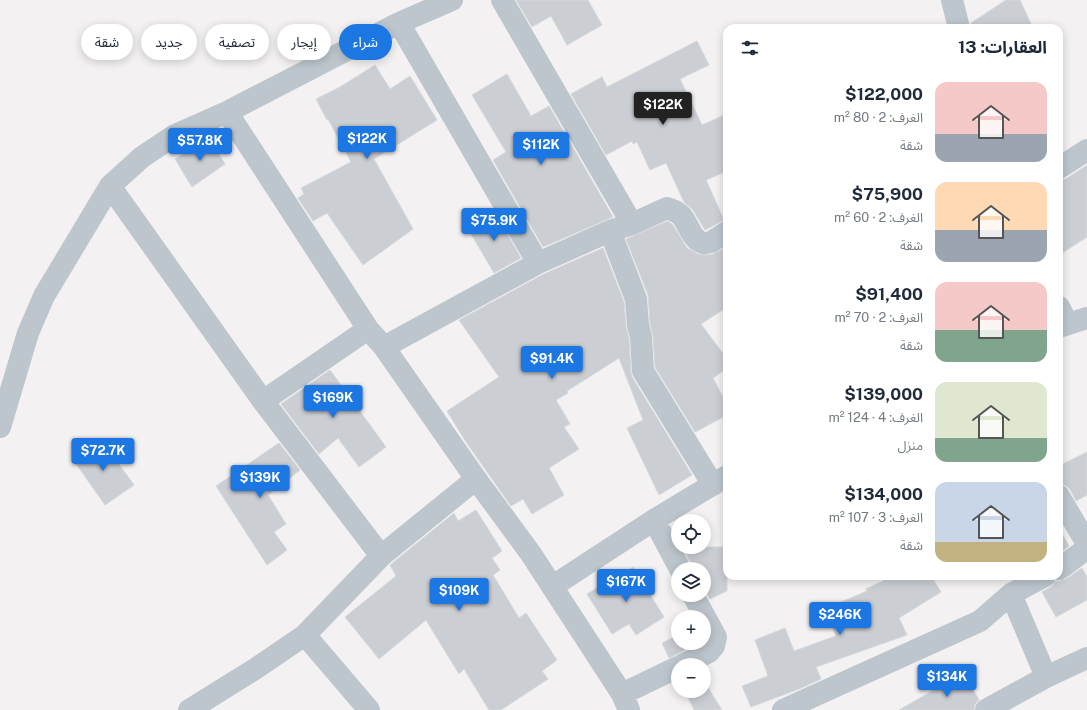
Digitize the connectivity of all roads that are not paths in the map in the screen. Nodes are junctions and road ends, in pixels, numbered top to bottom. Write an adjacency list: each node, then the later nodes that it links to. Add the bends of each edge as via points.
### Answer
1 (452, 0): 4 (street)
2 (502, 0): 10 (street)
3 (952, 0): 5 (street)
4 (399, 23): 6 (street); 13 (street)
5 (958, 24)
6 (227, 112): 9 (street, via 175,135 142,157); 14 (street)
7 (1087, 150): 8 (street)
8 (1063, 165)
9 (110, 186): 16 (street); 17 (street, via 44,296 28,333)
10 (632, 224): 11 (street); 12 (street, via 667,208 676,211 682,217 693,237 700,242 710,242)
11 (610, 231): 13 (street); 19 (street, via 636,300 644,371)
12 (723, 234)
13 (538, 263): 15 (street)
14 (368, 329): 15 (street); 16 (street)
15 (384, 347): 18 (street)
16 (262, 401): 24 (street)
17 (0, 427)
18 (476, 479): 24 (street); 28 (street)
19 (720, 480): 21 (street)
20 (1063, 503): 22 (street)
21 (654, 520): 25 (street); 28 (street)
22 (1087, 544)
23 (1087, 548): 26 (street)
24 (381, 556): 31 (street)
25 (676, 562)
26 (1063, 567)
27 (1037, 580): 29 (street)
28 (553, 586): 36 (street)
29 (1011, 594): 35 (street); 39 (street, via 980,621)
30 (697, 602): 32 (street, via 716,637 709,652)
31 (305, 635): 37 (street); 38 (street)
32 (697, 658)
33 (1087, 658): 35 (street)
34 (671, 672): 36 (street)
35 (1046, 677): 40 (street)
36 (626, 702)
37 (189, 710)
38 (369, 710)
39 (783, 710)
40 (986, 710)

